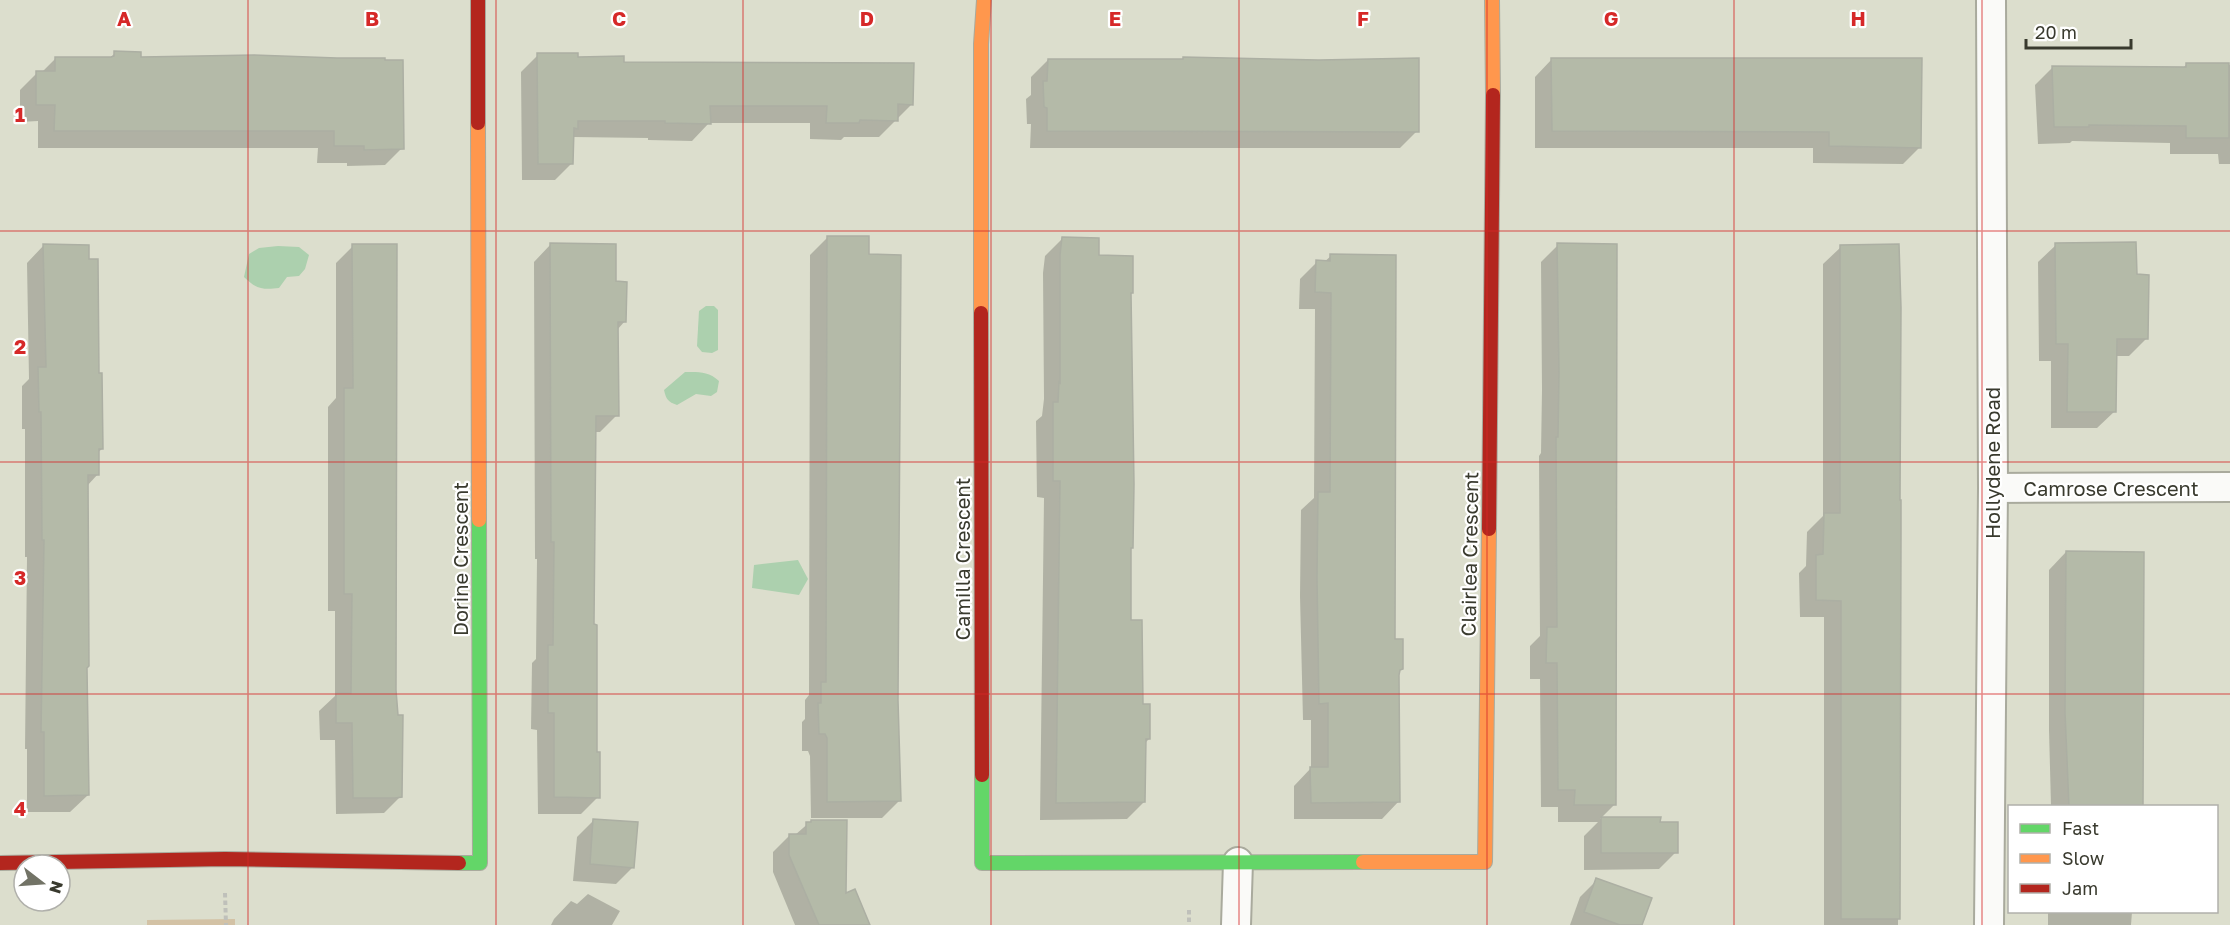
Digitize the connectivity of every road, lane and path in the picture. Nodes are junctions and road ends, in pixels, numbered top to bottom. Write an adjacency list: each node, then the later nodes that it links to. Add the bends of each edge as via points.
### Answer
1 (478, 0): 8 (street, Dorine Crescent, via 480,863 225,859)
2 (984, 0): 7 (street, Camilla Crescent, via 982,863)
3 (1492, 0): 7 (street, Clairlea Crescent, via 1485,862)
4 (1991, 0): 6 (street, Hollydene Road)
5 (2230, 487): 6 (street, Camrose Crescent)
6 (1993, 489): 12 (street, Hollydene Road)
7 (1238, 862): 11 (street)
8 (0, 863)
9 (1189, 910): 10 (path)
10 (1189, 925)
11 (1236, 925)
12 (1989, 925)

